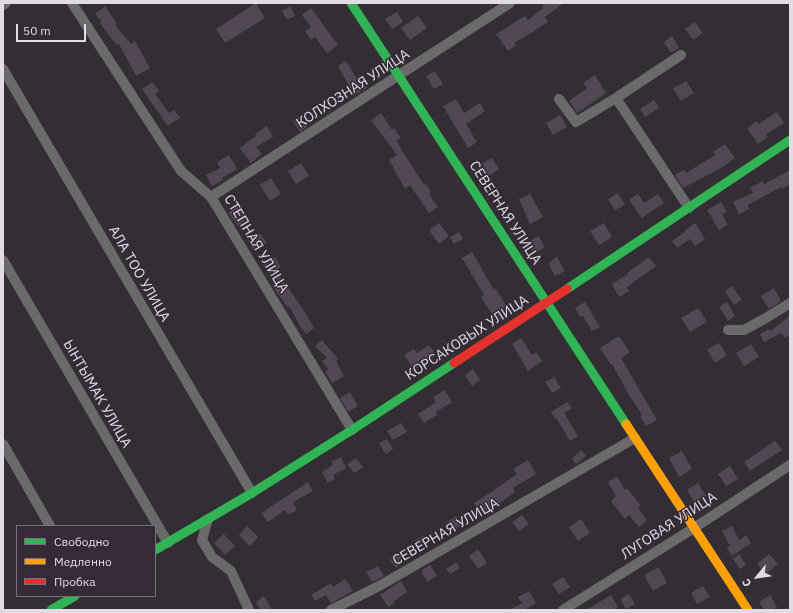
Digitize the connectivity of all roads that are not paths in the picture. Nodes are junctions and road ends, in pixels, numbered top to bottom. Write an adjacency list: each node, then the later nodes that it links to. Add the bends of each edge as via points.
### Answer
1 (6, 3): 5 (street)
2 (72, 3): 12 (street, СТЕПНАЯ УЛИЦА, via 181,171)
3 (351, 3): 8 (street, СЕВЕРНАЯ УЛИЦА)
4 (510, 3): 8 (street, КОЛХОЗНАЯ УЛИЦА)
5 (3, 5)
6 (681, 55): 9 (street)
7 (3, 69): 22 (street, АЛА ТОО УЛИЦА)
8 (398, 76): 12 (street, КОЛХОЗНАЯ УЛИЦА); 15 (street, СЕВЕРНАЯ УЛИЦА)
9 (616, 98): 10 (street, via 576,122); 13 (street)
10 (559, 99)
11 (790, 140): 13 (street, КОРСАКОВЫХ УЛИЦА)
12 (211, 197): 18 (street, СТЕПНАЯ УЛИЦА)
13 (689, 208): 15 (street, КОРСАКОВЫХ УЛИЦА)
14 (3, 260): 26 (street, ЫНТЫМАК УЛИЦА)
15 (547, 302): 18 (street, КОРСАКОВЫХ УЛИЦА); 19 (street, СЕВЕРНАЯ УЛИЦА)
16 (790, 303): 17 (street, via 744,330)
17 (728, 330)
18 (352, 430): 22 (street, КОРСАКОВЫХ УЛИЦА)
19 (635, 438): 25 (street, СЕВЕРНАЯ УЛИЦА); 31 (street, СЕВЕРНАЯ УЛИЦА, via 381,585)
20 (3, 444): 24 (street)
21 (790, 465): 25 (street, ЛУГОВАЯ УЛИЦА)
22 (252, 493): 23 (street, КОРСАКОВЫХ УЛИЦА)
23 (208, 519): 26 (street, КОРСАКОВЫХ УЛИЦА); 30 (street, via 202,540 212,557 230,571)
24 (49, 525)
25 (694, 528): 32 (street, ЛУГОВАЯ УЛИЦА); 33 (street, СЕВЕРНАЯ УЛИЦА)
26 (168, 543): 27 (street, КОРСАКОВЫХ УЛИЦА)
27 (156, 549)
28 (73, 597): 29 (street)
29 (51, 610)
30 (249, 610)
31 (330, 610)
32 (563, 610)
33 (748, 610)

